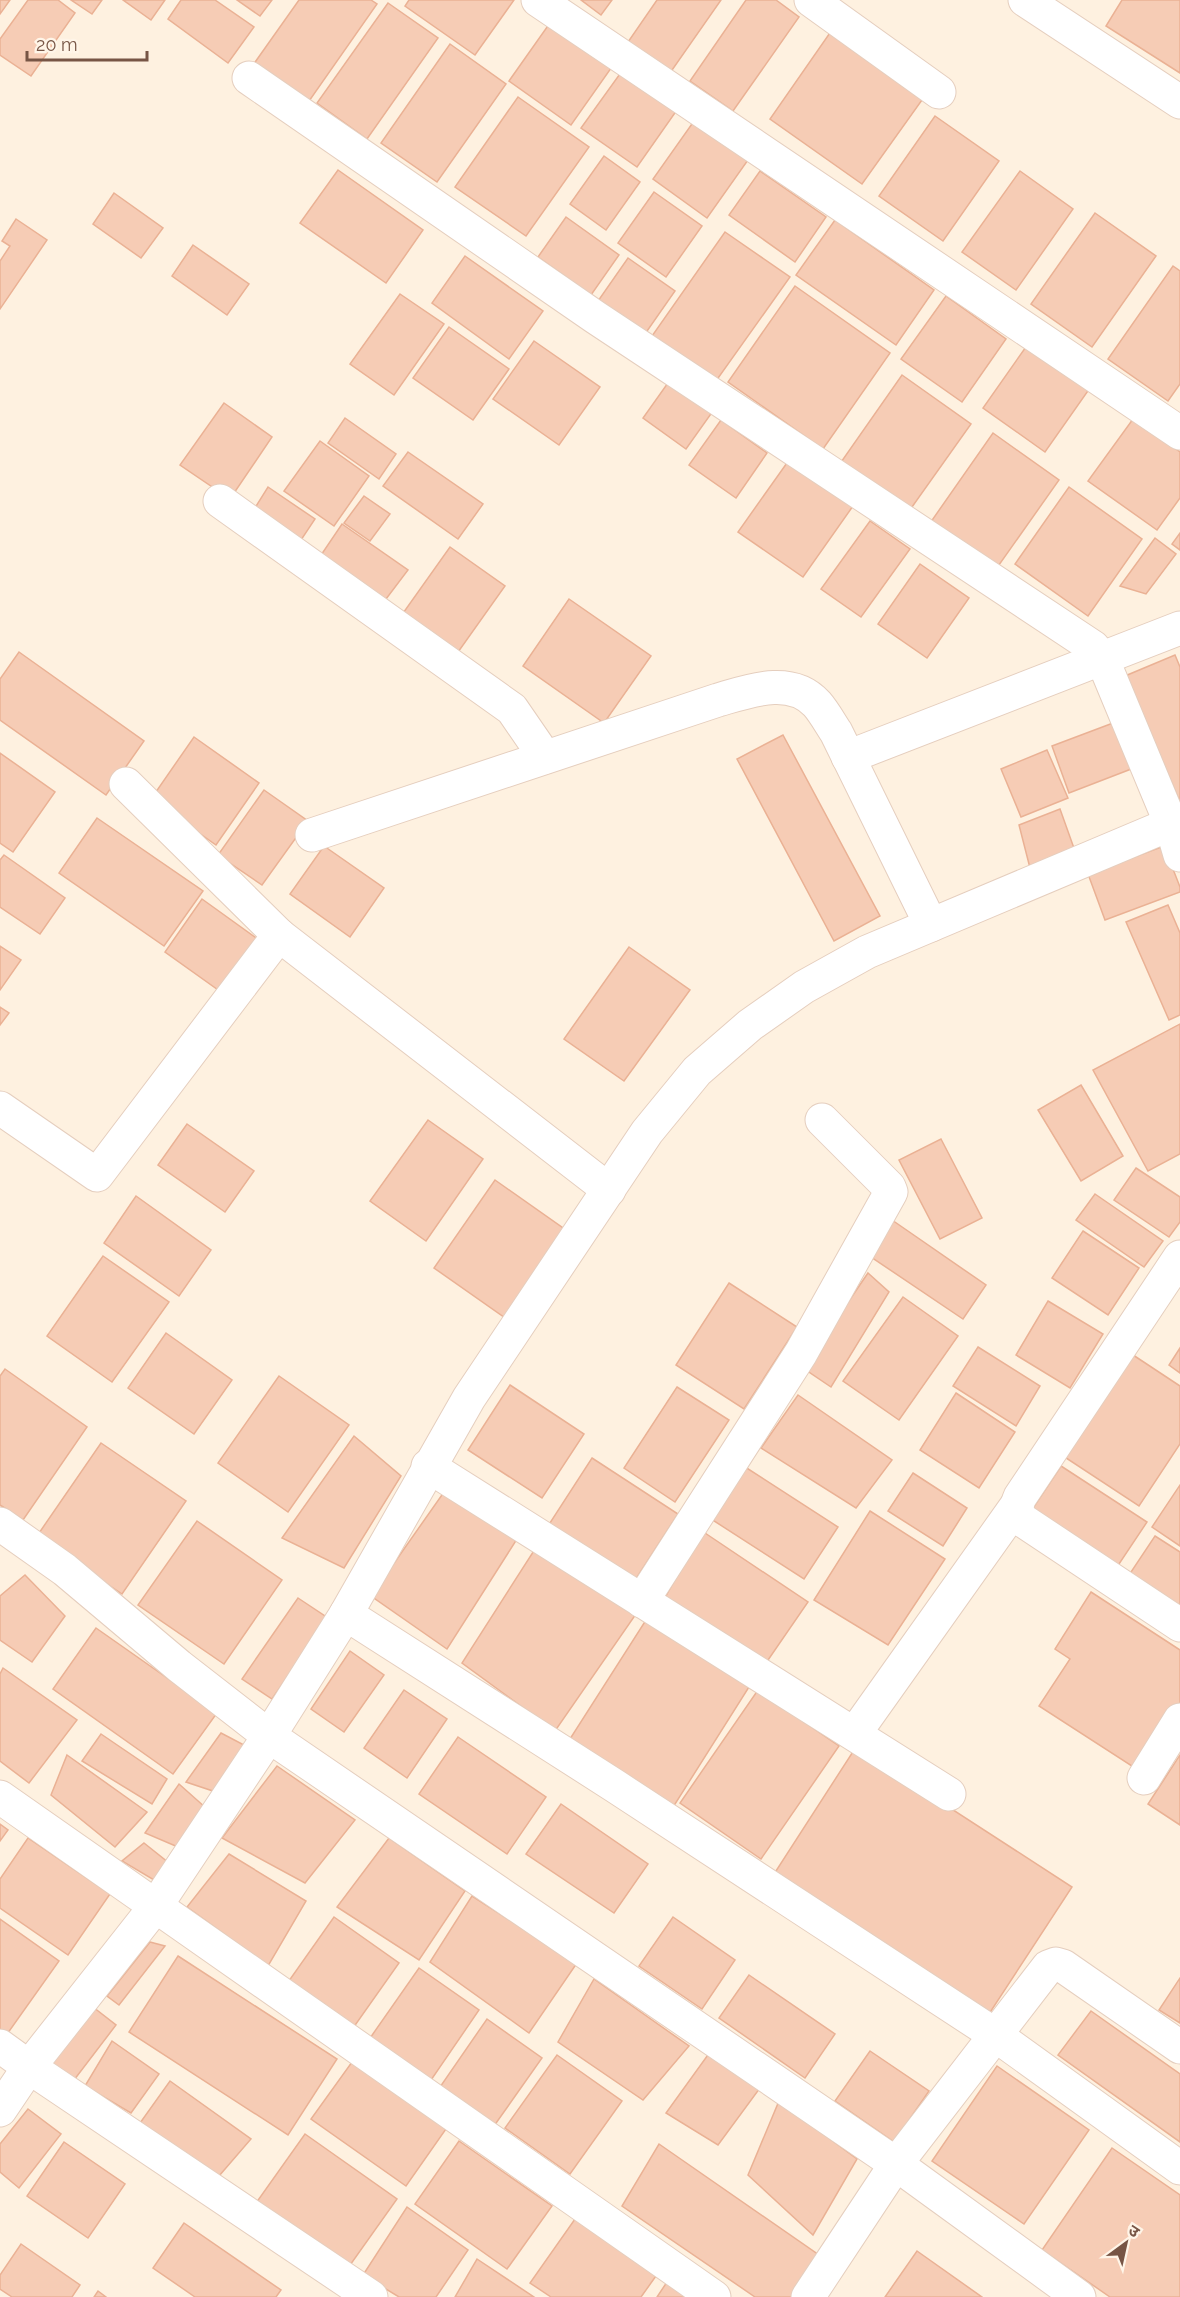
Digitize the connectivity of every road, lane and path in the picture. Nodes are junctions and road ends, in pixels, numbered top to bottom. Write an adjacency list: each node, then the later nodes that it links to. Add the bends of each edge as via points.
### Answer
1 (538, 0): 7 (street)
2 (811, 0): 5 (street)
3 (1025, 0): 6 (street)
4 (249, 78): 10 (street, via 595,317 1093,647)
5 (939, 92)
6 (1180, 102)
7 (1180, 433)
8 (220, 501): 12 (street, via 512,709)
9 (1180, 628): 10 (street)
10 (1102, 658): 11 (street); 14 (street)
11 (848, 757): 12 (street, via 816,702 795,690 765,687); 17 (street)
12 (545, 758): 15 (street)
13 (126, 784): 18 (street)
14 (1175, 822): 16 (street); 17 (street)
15 (312, 835)
16 (1180, 855)
17 (931, 925): 21 (street, via 867,952 804,987 750,1026 697,1071 647,1132)
18 (279, 935): 19 (street, via 97,1175); 21 (street)
19 (0, 1108)
20 (822, 1120): 26 (street, via 891,1192 801,1353)
21 (609, 1190): 23 (street, via 469,1398)
22 (1180, 1257): 24 (street)
23 (428, 1466): 26 (street); 27 (street)
24 (1017, 1505): 28 (street, via 1022,1520); 30 (street)
25 (0, 1524): 31 (street, via 65,1570)
26 (642, 1601): 30 (street)
27 (346, 1614): 31 (street); 36 (street)
28 (1180, 1625)
29 (1180, 1720): 32 (street)
30 (855, 1733): 33 (street)
31 (269, 1736): 35 (street); 41 (street)
32 (1144, 1778)
33 (949, 1794)
34 (0, 1797): 35 (street)
35 (155, 1907): 39 (street); 44 (street)
36 (994, 2034): 38 (street, via 1048,1967 1056,1964); 41 (street); 42 (street)
37 (0, 2046): 39 (street)
38 (1180, 2047)
39 (29, 2067): 40 (street); 43 (street)
40 (0, 2110)
41 (896, 2164): 45 (street); 46 (street)
42 (1180, 2168)
43 (371, 2297)
44 (714, 2297)
45 (808, 2297)
46 (1079, 2297)

